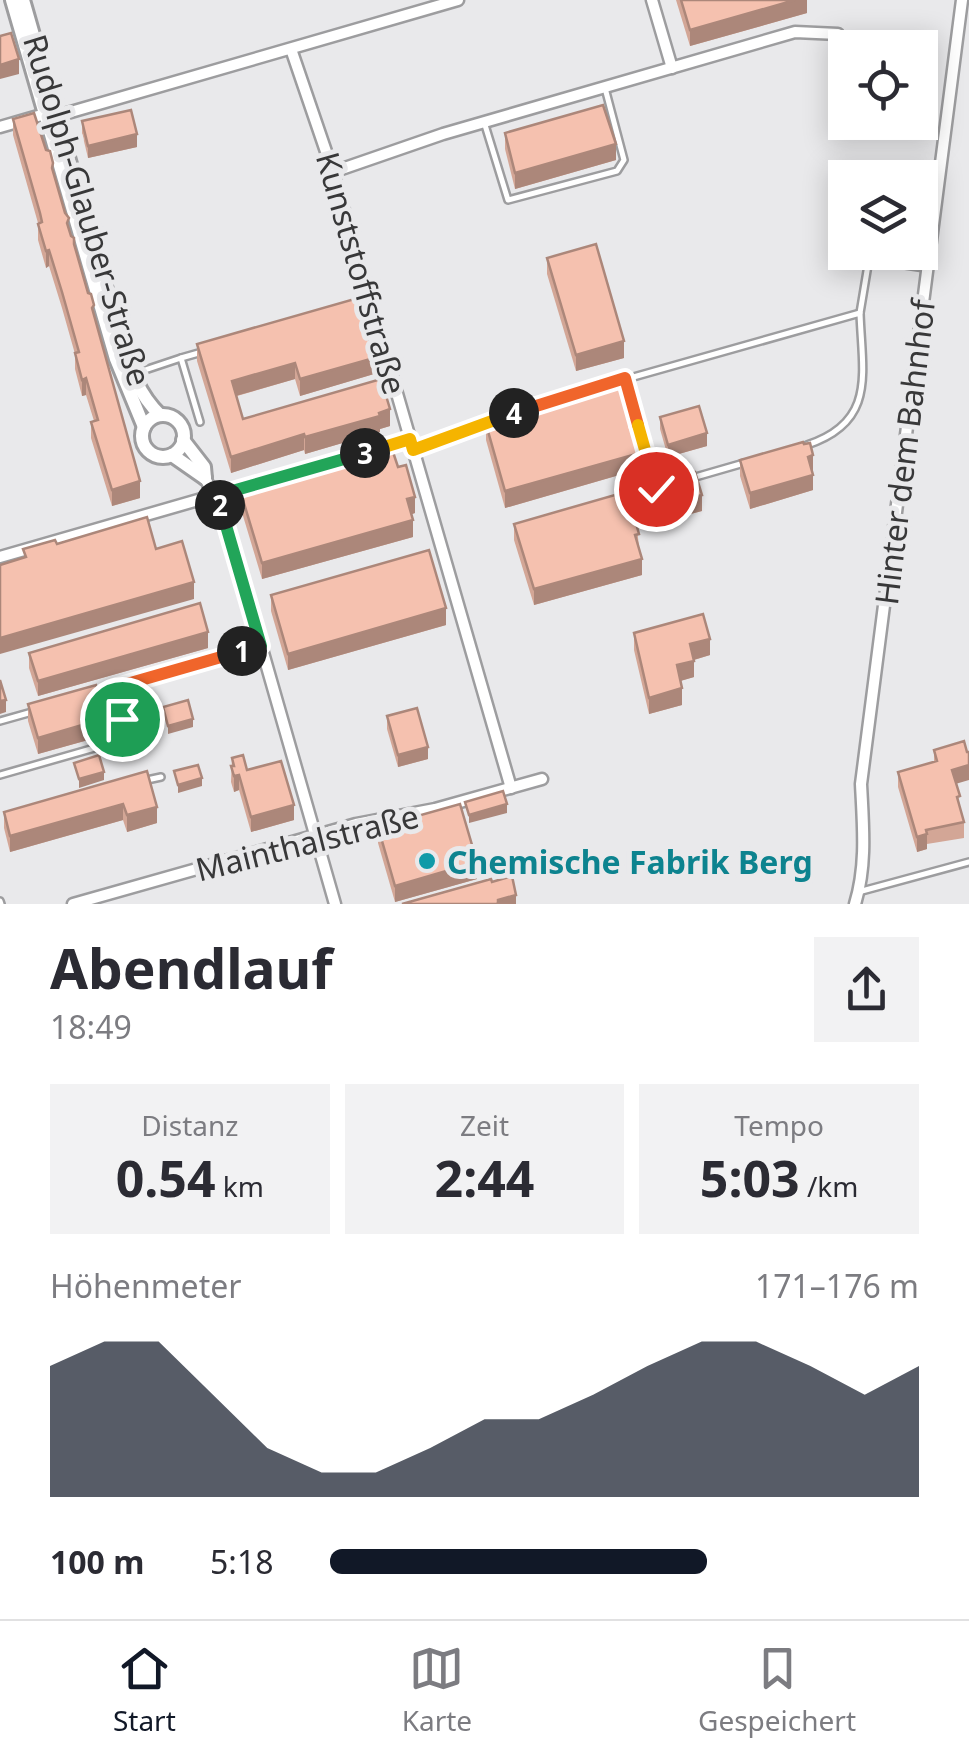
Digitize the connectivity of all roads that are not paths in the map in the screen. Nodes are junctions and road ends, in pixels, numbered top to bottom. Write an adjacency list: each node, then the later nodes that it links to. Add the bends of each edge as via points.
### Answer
1 (12, 0): 11 (street, Rudolph-Glauber-Straße)
2 (24, 0): 11 (street, Rudolph-Glauber-Straße)
3 (458, 0): 6 (street)
4 (652, 0): 9 (street)
5 (962, 0): 15 (street, Hinter dem Bahnhof)
6 (434, 3): 8 (street)
7 (828, 34): 9 (street, via 796,32)
8 (291, 48): 11 (street); 14 (street, Kunststoffstraße)
9 (672, 68): 10 (street)
10 (605, 87): 12 (street); 12 (lane, via 624,160 617,171 508,200)
11 (53, 114): 13 (street); 21 (street, Rudolph-Glauber-Straße); 25 (street, Rudolph-Glauber-Straße, via 116,360)
12 (484, 122): 14 (street)
13 (0, 127)
14 (334, 172): 27 (street, Kunststoffstraße)
15 (938, 189)
16 (867, 270): 18 (lane)
17 (928, 270): 48 (street, Hinter dem Bahnhof, via 861,784 864,845)
18 (860, 313): 22 (lane); 28 (lane, via 863,390 855,411 841,430)
19 (219, 348): 20 (lane)
20 (181, 358): 21 (lane); 24 (lane)
21 (133, 374): 23 (street, Rudolph-Glauber-Straße)
22 (625, 378): 27 (lane); 33 (lane, via 656,489)
23 (160, 415): 25 (street, Rudolph-Glauber-Straße); 26 (street, Rudolph-Glauber-Straße, via 178,422)
24 (200, 422)
25 (144, 427): 29 (street, Rudolph-Glauber-Straße, via 148,451)
26 (183, 440): 29 (street); 31 (street, Rudolph-Glauber-Straße)
27 (412, 445): 34 (street); 45 (street, Kunststoffstraße)
28 (799, 447)
29 (172, 455): 31 (street, Rudolph-Glauber-Straße)
30 (756, 459): 32 (lane)
31 (205, 478): 34 (street, Rudolph-Glauber-Straße)
32 (689, 479)
33 (672, 484)
34 (215, 496): 35 (street); 36 (street, Rudolph-Glauber-Straße)
35 (0, 557)
36 (261, 646): 37 (lane); 46 (street, Rudolph-Glauber-Straße)
37 (113, 688): 38 (lane); 41 (lane, via 122,719 118,740)
38 (94, 694)
39 (38, 710): 40 (lane)
40 (0, 721)
41 (0, 775)
42 (161, 776): 44 (lane)
43 (542, 779): 45 (street, Mainthalstraße)
44 (143, 782)
45 (510, 788): 46 (street, Mainthalstraße)
46 (316, 836): 49 (street, Mainthalstraße); 50 (street, Rudolph-Glauber-Straße)
47 (969, 862): 48 (lane)
48 (857, 898)
49 (73, 904)
50 (336, 904)

